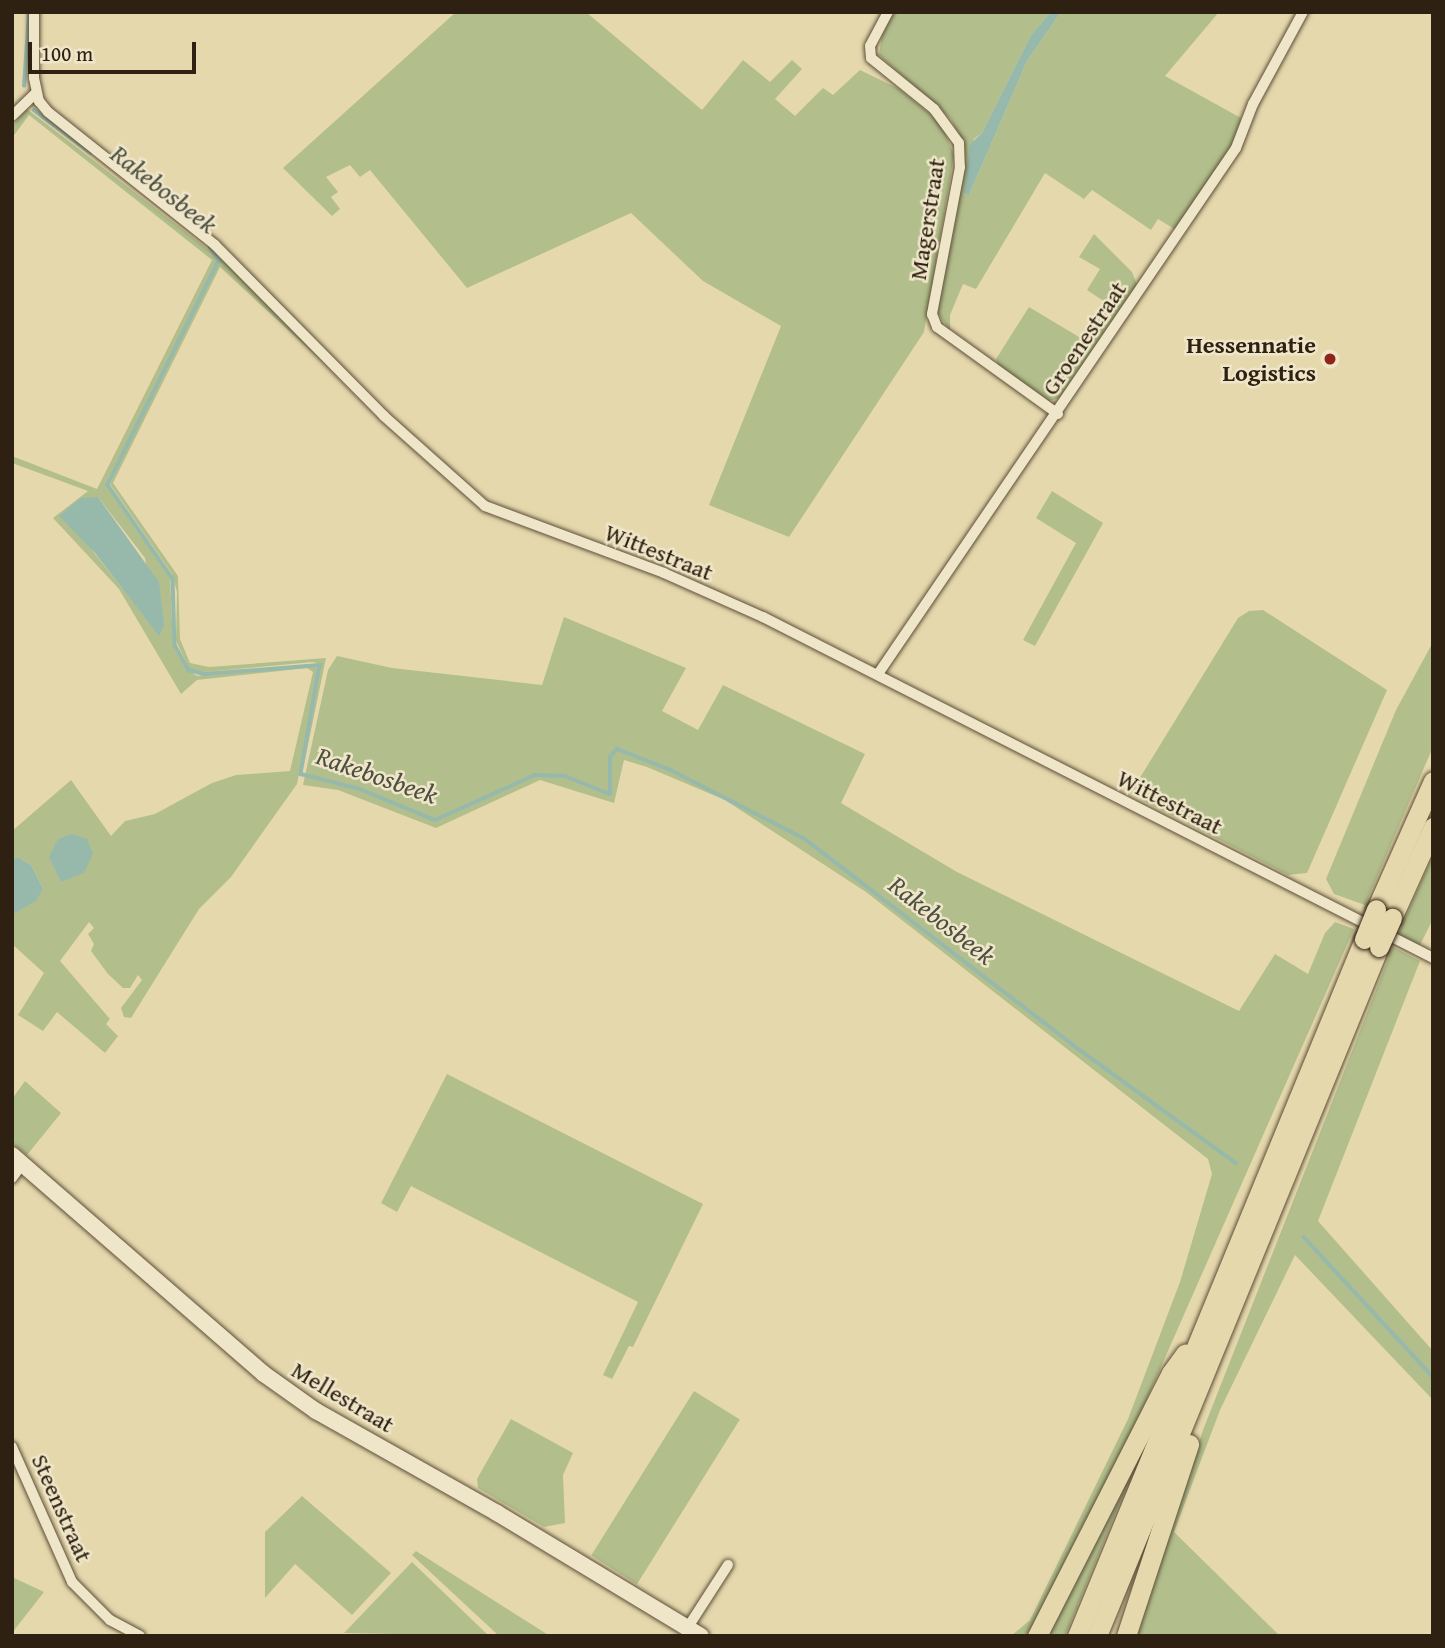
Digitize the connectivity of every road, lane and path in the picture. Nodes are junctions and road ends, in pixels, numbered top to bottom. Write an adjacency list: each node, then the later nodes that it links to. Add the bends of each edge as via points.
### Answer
1 (34, 12): 4 (street)
2 (888, 12): 6 (street, Magerstraat, via 870,46 871,58 934,109 959,143 960,167 932,314 937,327)
3 (1303, 12): 6 (street, Groenestraat, via 1253,104 1236,148)
4 (36, 93): 5 (street); 7 (street, Wittestraat, via 63,125 215,245 402,433 485,506 664,573)
5 (12, 116)
6 (1058, 414): 7 (street, Groenestraat)
7 (878, 674): 11 (street, Wittestraat)
8 (1433, 781): 10 (highway)
9 (1433, 827): 10 (highway)
10 (1384, 914): 14 (highway, bridge)
11 (1433, 958)
12 (17, 1159): 13 (street); 17 (street, Mellestraat, via 264,1374 316,1411)
13 (12, 1178)
14 (1213, 1334): 19 (highway, via 1171,1373); 20 (highway); 21 (highway); 22 (highway, via 1213,1379)
15 (12, 1447): 18 (street, Steenstraat, via 72,1582 110,1620)
16 (728, 1565): 17 (street, Mellestraat)
17 (694, 1631)
18 (140, 1636)
19 (1037, 1636)
20 (1077, 1636)
21 (1097, 1636)
22 (1126, 1636)

